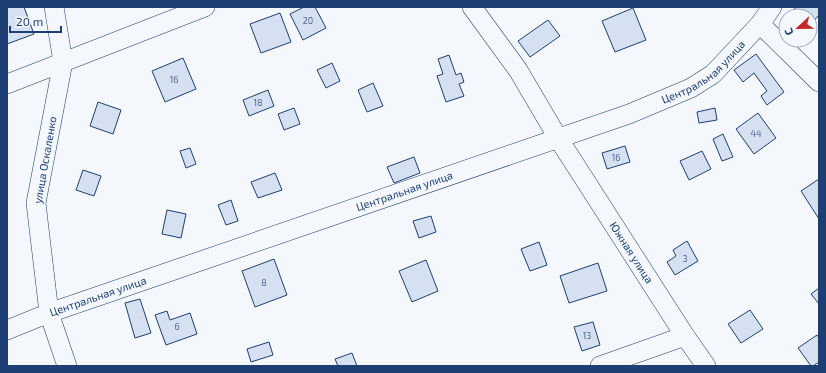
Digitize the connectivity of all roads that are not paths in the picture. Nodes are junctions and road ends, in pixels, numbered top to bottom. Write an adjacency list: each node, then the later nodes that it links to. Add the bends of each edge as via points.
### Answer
1 (54, 7): 5 (street, улица Оскаленко)
2 (205, 7): 5 (street)
3 (472, 7): 8 (street, Южная улица, via 518,70)
4 (767, 12): 6 (street); 8 (street, Центральная улица, via 713,74 691,88 630,114)
5 (63, 62): 7 (street); 9 (street, улица Оскаленко, via 36,203)
6 (819, 82)
7 (7, 84)
8 (558, 138): 9 (street, Центральная улица); 11 (street, Южная улица)
9 (49, 313): 10 (street, Центральная улица); 12 (street, улица Оскаленко)
10 (7, 330)
11 (686, 336): 13 (street); 14 (street, Южная улица)
12 (67, 366)
13 (600, 366)
14 (706, 366)

